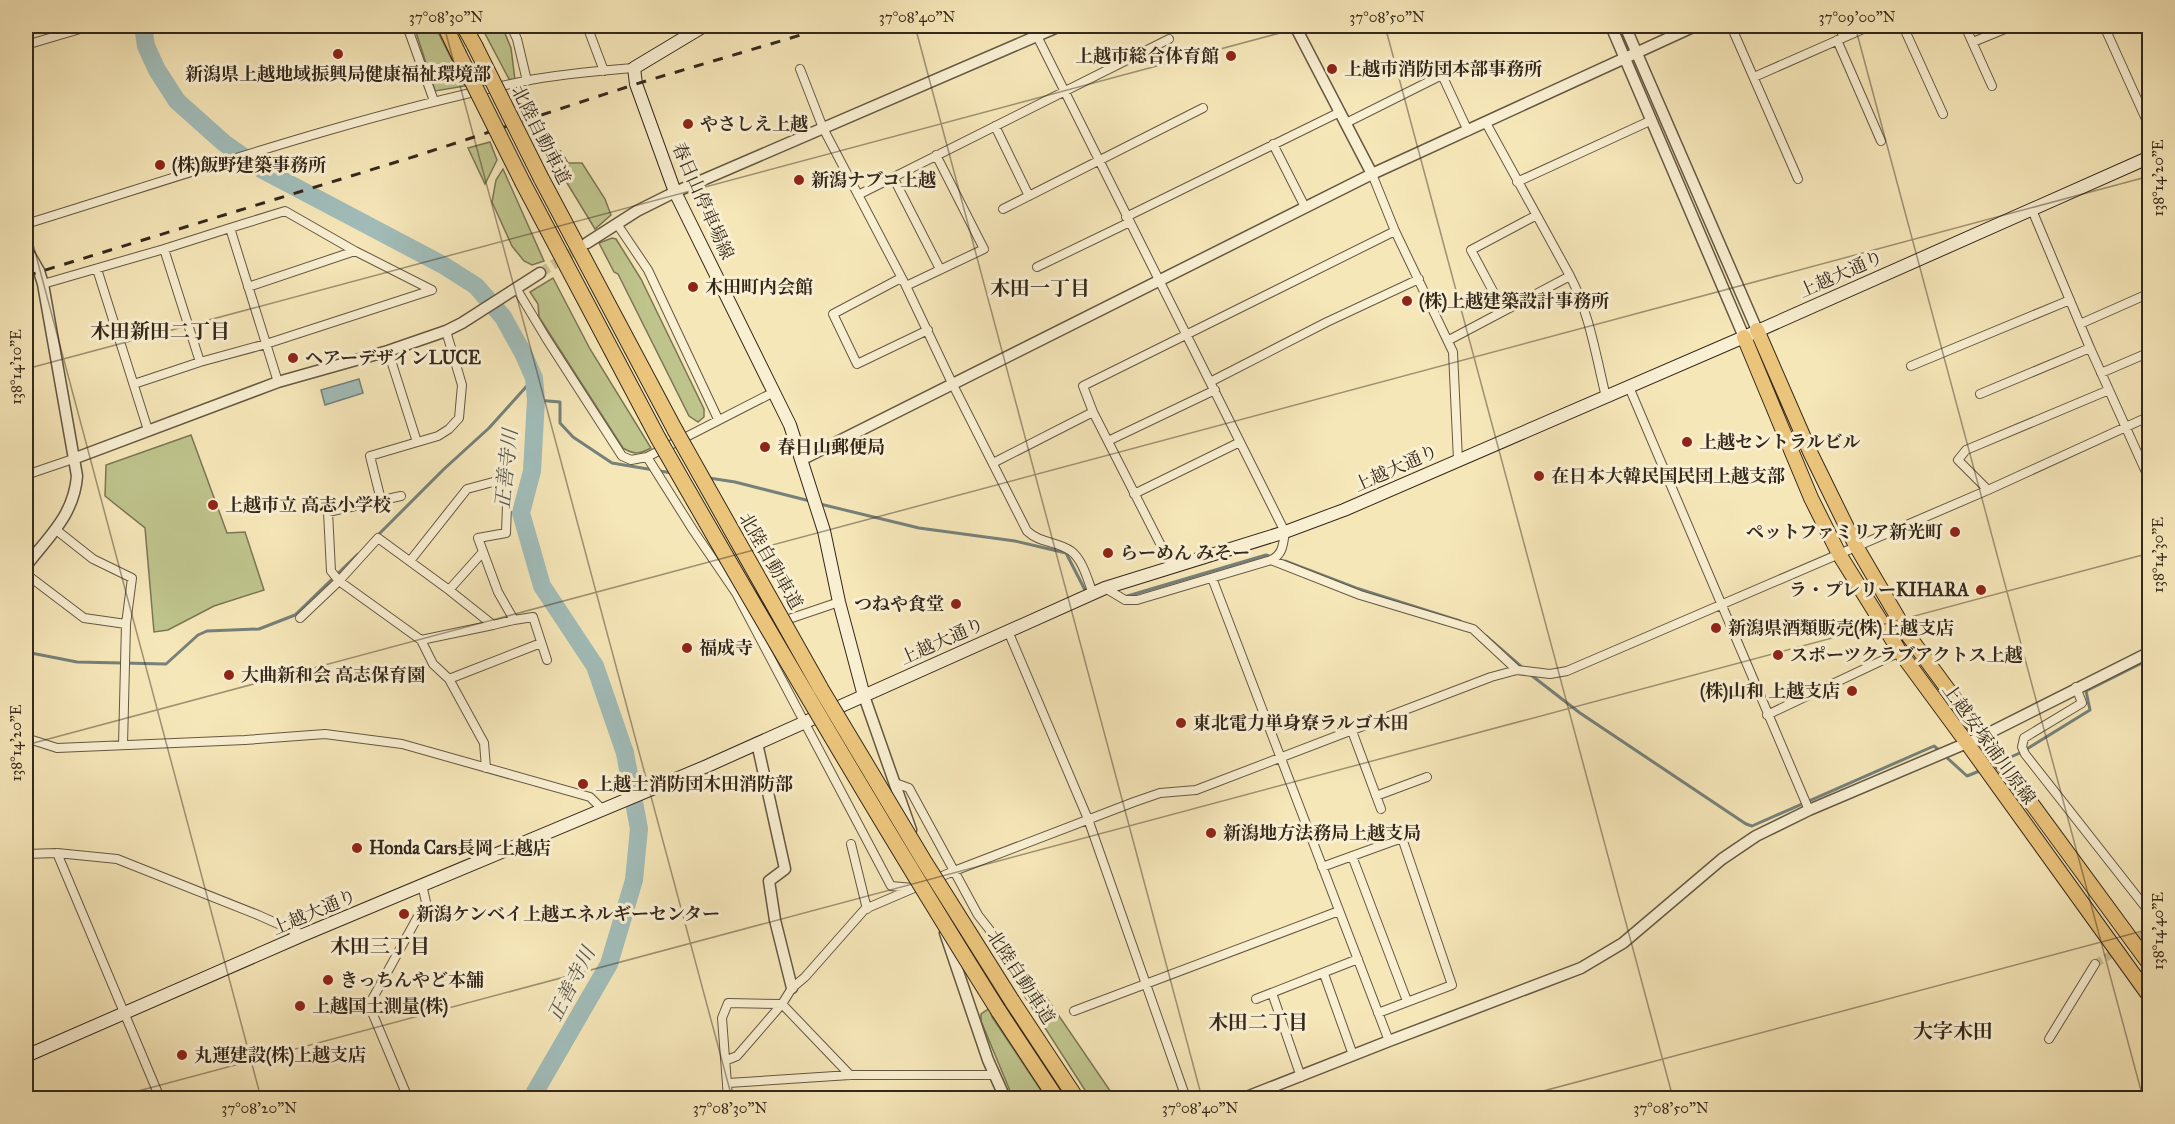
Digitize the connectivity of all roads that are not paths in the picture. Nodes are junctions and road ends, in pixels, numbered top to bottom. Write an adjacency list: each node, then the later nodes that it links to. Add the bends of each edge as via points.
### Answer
1 (90, 26): 25 (street)
2 (407, 26): 35 (street)
3 (444, 26): 218 (highway, 北陸自動車道, bridge, via 658,438 910,870)
4 (464, 26): 219 (highway, 北陸自動車道, bridge, via 675,430 821,689 924,861)
5 (511, 26): 32 (street)
6 (587, 26): 30 (street)
7 (704, 26): 28 (main road)
8 (1032, 26): 21 (street)
9 (1060, 26): 21 (street)
10 (1295, 26): 37 (street)
11 (1611, 26): 27 (street)
12 (1625, 26): 26 (street)
13 (1695, 26): 26 (street)
14 (1731, 26): 31 (street)
15 (1837, 26): 22 (street)
16 (1870, 26): 22 (street)
17 (1904, 26): 38 (street)
18 (1965, 26): 24 (street)
19 (2012, 26): 24 (street)
20 (2104, 26): 44 (street)
21 (1037, 37): 34 (street); 43 (street)
22 (1841, 38): 31 (street); 46 (street)
23 (1169, 39): 34 (street)
24 (1973, 42): 33 (street)
25 (26, 45)
26 (1636, 52): 27 (street); 88 (street)
27 (1624, 58): 39 (street); 41 (street)
28 (634, 68): 30 (street); 55 (main road, 春日山停車場線, via 636,84)
29 (800, 69): 43 (street)
30 (604, 71): 32 (street)
31 (1754, 76): 53 (street)
32 (527, 81): 35 (street)
33 (1992, 86)
34 (1063, 91): 42 (street); 50 (street)
35 (434, 101): 63 (street)
36 (1203, 108): 50 (street)
37 (1340, 112): 40 (street); 47 (street)
38 (1943, 114)
39 (1652, 120): 54 (street); 91 (street)
40 (1346, 123): 45 (street, via 1442,75); 51 (street)
41 (1486, 123): 45 (street); 54 (street)
42 (995, 126): 48 (street); 57 (street)
43 (823, 128): 55 (street); 56 (street)
44 (2150, 128)
45 (1468, 131): 51 (street)
46 (1881, 141)
47 (1273, 144): 58 (street); 62 (street)
48 (936, 155): 52 (street); 73 (street, via 984,249)
49 (2150, 157): 60 (main road, 上越大通り)
50 (1099, 162): 57 (street); 62 (street)
51 (1372, 174): 58 (street); 66 (street)
52 (893, 177): 56 (street); 73 (street)
53 (1798, 179)
54 (1517, 182): 61 (street)
55 (675, 192): 64 (street); 106 (main road, 春日山停車場線)
56 (858, 195): 76 (street)
57 (1029, 196): 59 (street)
58 (1305, 207): 77 (street)
59 (1003, 209)
60 (2032, 210): 84 (street); 88 (main road, 上越大通り)
61 (1536, 216): 75 (street); 85 (street, via 1471,250)
62 (1128, 219): 71 (street); 77 (street)
63 (26, 224)
64 (617, 224): 67 (street); 111 (street, via 648,270)
65 (230, 228): 69 (street); 70 (street, via 285,211); 80 (street)
66 (1395, 231): 78 (street); 90 (street)
67 (587, 243)
68 (26, 248): 79 (street)
69 (164, 249): 72 (street); 97 (street)
70 (355, 251): 80 (street); 93 (street, via 432,290)
71 (1037, 267)
72 (97, 269): 79 (street); 102 (street)
73 (940, 269): 81 (street)
74 (540, 273): 82 (street)
75 (1570, 276): 85 (street); 108 (street, via 1583,307)
76 (901, 278): 81 (street); 87 (street, via 833,314 857,364)
77 (1158, 279): 90 (street); 101 (street)
78 (1419, 279): 92 (street); 103 (street, via 1327,322)
79 (43, 284): 118 (street)
80 (249, 286): 93 (street)
81 (906, 286): 87 (street)
82 (516, 288): 89 (street); 117 (street, via 622,456 631,460)
83 (2150, 293): 86 (street)
84 (2070, 300): 86 (street); 98 (street)
85 (1503, 310): 92 (street)
86 (2080, 324): 94 (street)
87 (928, 330): 101 (street)
88 (1757, 330): 91 (main road, 上越大通り); 130 (main road, 上越安塚浦川原線)
89 (446, 331): 95 (street); 115 (street, via 462,385 459,418 438,436)
90 (1186, 335): 103 (street); 109 (street, via 1083,386)
91 (1744, 337): 104 (main road, 上越大通り); 132 (main road, 上越安塚浦川原線, via 1811,498)
92 (1449, 340): 120 (street, via 1455,368)
93 (266, 344): 97 (street); 100 (street)
94 (2090, 348): 99 (street); 107 (street)
95 (388, 351): 100 (street); 115 (street)
96 (2150, 352): 99 (street)
97 (200, 362): 102 (street)
98 (1911, 366)
99 (2101, 373): 105 (street)
100 (278, 382): 113 (street)
101 (952, 383): 119 (street); 121 (street)
102 (134, 384): 113 (street)
103 (1212, 386): 114 (street); 116 (street)
104 (1629, 387): 108 (main road, 上越大通り); 144 (street)
105 (2109, 390): 112 (street); 124 (street, via 1966,450 1958,460)
106 (774, 392): 111 (street); 119 (main road, 春日山停車場線)
107 (1980, 394)
108 (1606, 397): 120 (main road, 上越大通り)
109 (1093, 412): 114 (street); 121 (street)
110 (2150, 416): 112 (street)
111 (718, 419): 117 (street)
112 (2125, 426): 123 (street); 124 (street)
113 (148, 430): 118 (street)
114 (1108, 441): 125 (street)
115 (417, 442): 127 (street, via 370,456)
116 (1240, 442): 125 (street); 129 (street)
117 (647, 457): 149 (street, via 736,593)
118 (73, 459): 122 (street); 128 (street, via 77,476 73,501)
119 (801, 459): 143 (main road, 春日山停車場線, via 824,531)
120 (1458, 460): 129 (main road, 上越大通り)
121 (993, 463): 142 (street, via 1027,531 1035,538 1071,551)
122 (26, 475)
123 (2149, 479)
124 (1988, 490): 130 (street)
125 (1134, 494): 136 (street)
126 (401, 496): 127 (street)
127 (381, 500): 139 (street, via 328,512 331,571)
128 (55, 529): 135 (street); 147 (street, via 93,560 132,578)
129 (1285, 532): 133 (street, via 1282,549); 136 (main road, 上越大通り)
130 (1856, 546): 132 (street); 163 (main road, 上越安塚浦川原線, via 1908,635)
131 (482, 553): 134 (street, via 478,538 506,533 508,478 467,489); 141 (street); 146 (street)
132 (1839, 554): 144 (street); 153 (main road, 上越安塚浦川原線)
133 (1271, 560): 138 (street); 156 (street, via 1360,595 1473,629)
134 (410, 561): 139 (street, via 378,538); 141 (street)
135 (26, 566)
136 (1172, 567): 140 (main road, 上越大通り)
137 (26, 574): 147 (street, via 84,618)
138 (1212, 578): 140 (street, via 1137,600 1125,600); 168 (street)
139 (339, 581): 145 (street); 151 (street)
140 (1105, 588): 142 (main road, 上越大通り)
141 (449, 590): 148 (street)
142 (1093, 594): 150 (main road, 上越大通り)
143 (839, 602): 149 (street); 159 (main road, 春日山停車場線)
144 (1720, 604): 156 (street, via 1567,671 1550,674); 160 (street)
145 (300, 618)
146 (514, 620): 148 (street); 152 (street, via 533,617)
147 (126, 624): 167 (street)
148 (493, 625): 151 (street)
149 (756, 631): 161 (street)
150 (1008, 631): 159 (main road, 上越大通り); 176 (street)
151 (422, 640): 157 (street, via 433,664)
152 (541, 643): 155 (street); 157 (street)
153 (1900, 652): 160 (street); 165 (main road, 上越安塚浦川原線)
154 (2150, 652): 158 (street)
155 (547, 660)
156 (1517, 670): 162 (street)
157 (449, 679): 169 (street, via 484,743)
158 (2076, 687): 163 (street); 188 (street, via 2082,703 2024,738 2022,747)
159 (864, 696): 161 (main road, 上越大通り); 171 (street)
160 (1767, 715): 175 (street)
161 (805, 723): 166 (main road, 上越大通り); 185 (street, via 891,886)
162 (1352, 731): 168 (street); 172 (street)
163 (1981, 737): 165 (street); 192 (main road, 上越安塚浦川原線)
164 (26, 738): 167 (street, via 57,748)
165 (1967, 743): 175 (street); 198 (main road, 上越安塚浦川原線)
166 (757, 744): 173 (main road, 上越大通り); 196 (street, via 785,869 769,881)
167 (123, 745): 169 (street, via 324,734 402,744)
168 (1281, 759): 176 (street, via 1196,790 1160,793); 181 (street)
169 (486, 768): 173 (street, via 590,797)
170 (1426, 777): 172 (street)
171 (895, 783): 182 (street, via 909,788); 183 (street)
172 (1376, 796): 174 (street)
173 (602, 809): 184 (main road, 上越大通り)
174 (1380, 809)
175 (1809, 810): 206 (street, via 1756,836 1722,859 1602,958)
176 (1088, 819): 182 (street); 195 (street)
177 (851, 844): 186 (street)
178 (57, 853): 179 (street); 189 (street, via 117,859); 204 (street)
179 (26, 854)
180 (1352, 856): 181 (street); 200 (street); 200 (street, via 1402,837 1452,985)
181 (1322, 867): 187 (street)
182 (954, 872): 183 (street); 194 (street, via 978,915)
183 (929, 882): 185 (street); 211 (street)
184 (422, 885): 189 (main road, 上越大通り); 215 (street, via 426,902 369,1005)
185 (913, 888): 186 (street)
186 (867, 909): 196 (street)
187 (1339, 911): 190 (street); 195 (street)
188 (2150, 913)
189 (303, 935): 204 (main road, 上越大通り)
190 (1358, 959): 193 (street); 203 (street)
191 (2095, 964): 205 (street)
192 (2150, 965)
193 (1324, 974): 197 (street); 207 (street)
194 (1028, 979)
195 (1146, 985): 202 (street); 220 (street)
196 (792, 988): 201 (street)
197 (1272, 993): 199 (street); 212 (street)
198 (2150, 998)
199 (1256, 999)
200 (1407, 1001): 203 (street)
201 (782, 1004): 209 (street, via 737,1056); 209 (street, via 728,1003 722,1018); 210 (street)
202 (1074, 1011)
203 (1378, 1013): 206 (street)
204 (124, 1014): 208 (main road, 上越大通り); 214 (street)
205 (2049, 1039)
206 (1389, 1041): 207 (street)
207 (1353, 1055): 212 (street)
208 (26, 1056)
209 (726, 1060): 213 (street)
210 (850, 1075): 211 (street); 213 (street)
211 (994, 1075): 217 (street)
212 (1301, 1077): 221 (street)
213 (728, 1083): 216 (street)
214 (160, 1098)
215 (408, 1098)
216 (728, 1098)
217 (1005, 1098)
218 (1056, 1098)
219 (1076, 1098)
220 (1186, 1098)
221 (1244, 1098)

